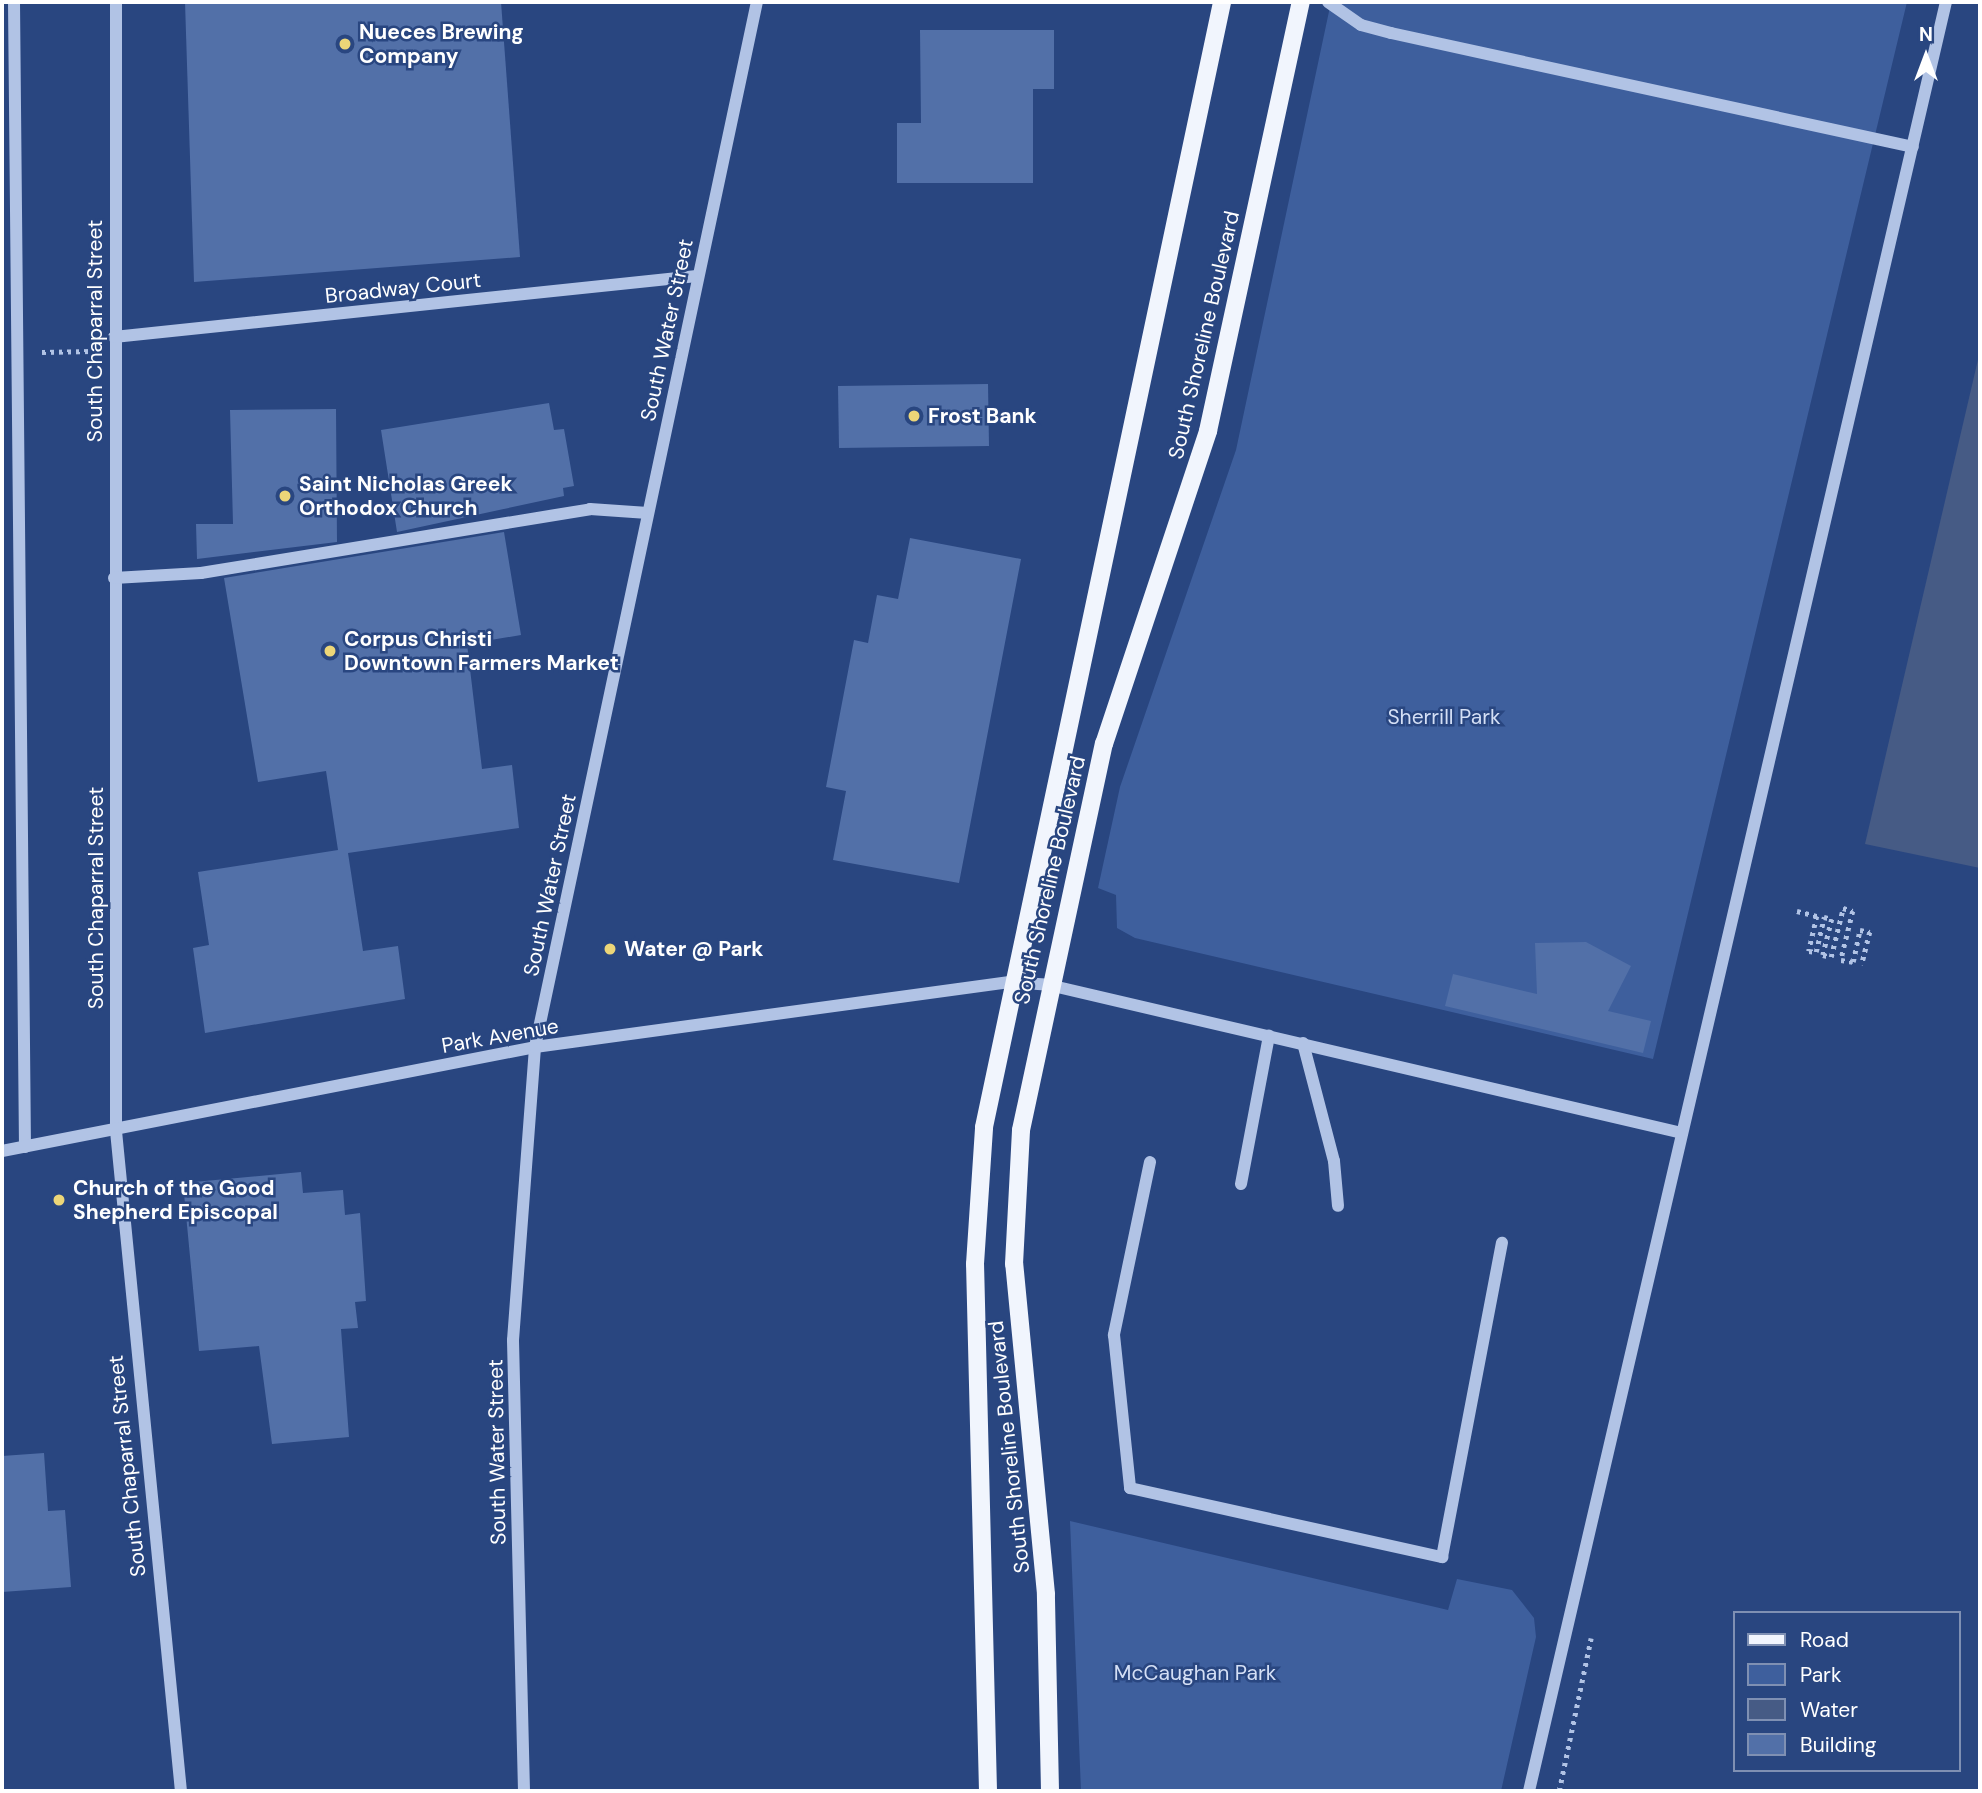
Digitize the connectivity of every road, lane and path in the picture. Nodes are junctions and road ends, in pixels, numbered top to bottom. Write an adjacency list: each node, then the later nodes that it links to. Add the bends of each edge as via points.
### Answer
1 (14, 2): 11 (street)
2 (116, 2): 10 (street, South Chaparral Street)
3 (757, 2): 9 (street, South Water Street)
4 (1222, 2): 16 (main road, South Shoreline Boulevard)
5 (1301, 2): 17 (main road, South Shoreline Boulevard, via 1208,431 1104,744)
6 (1328, 2): 8 (street, via 1362,25 1391,33)
7 (1946, 2): 8 (street)
8 (1913, 147): 22 (street)
9 (697, 276): 10 (street, Broadway Court); 12 (street, South Water Street)
10 (114, 344): 11 (path); 13 (street, South Chaparral Street)
11 (17, 352): 23 (street)
12 (648, 513): 13 (street, via 586,510 201,573); 20 (street, South Water Street)
13 (114, 578): 21 (street, South Chaparral Street)
14 (1797, 911): 15 (path, via 1817,916 1808,951 1816,952 1824,917 1832,919 1823,955 1831,957 1843,908 1853,911 1842,960 1853,962 1860,930 1870,932)
15 (1862, 965)
16 (1010, 982): 17 (street, Park Avenue); 20 (street, Park Avenue); 31 (main road, South Shoreline Boulevard, via 984,1127 976,1237)
17 (1049, 985): 18 (street, Park Avenue); 32 (main road, South Shoreline Boulevard, via 1012,1203 1046,1594)
18 (1269, 1036): 19 (street, Park Avenue); 26 (street)
19 (1303, 1044): 22 (street, Park Avenue); 27 (street, via 1334,1161)
20 (535, 1047): 21 (street, Park Avenue); 30 (street, South Water Street, via 513,1340)
21 (116, 1131): 23 (street, Park Avenue); 29 (street, South Chaparral Street)
22 (1682, 1133): 33 (street)
23 (24, 1147): 24 (street, Park Avenue)
24 (2, 1150)
25 (1150, 1163): 28 (street, via 1114,1335 1130,1489 1442,1557)
26 (1241, 1184)
27 (1338, 1206)
28 (1502, 1243)
29 (181, 1791)
30 (524, 1791)
31 (988, 1791)
32 (1050, 1791)
33 (1529, 1791)

